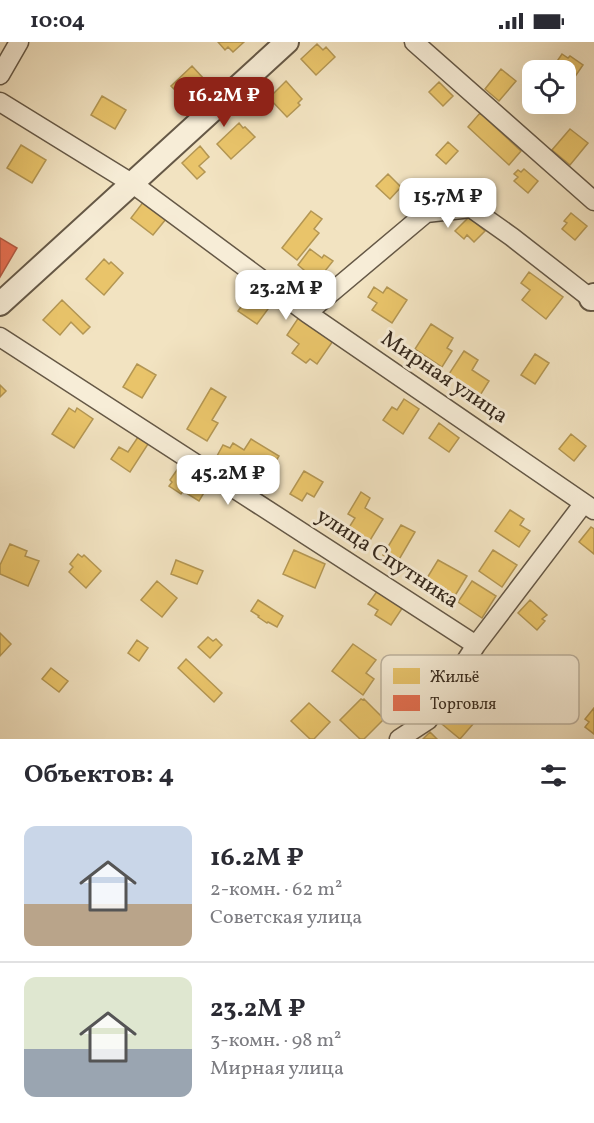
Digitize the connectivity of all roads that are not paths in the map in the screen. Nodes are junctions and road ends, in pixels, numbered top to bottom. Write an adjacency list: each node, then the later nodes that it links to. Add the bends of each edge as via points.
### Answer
1 (19, 42): 4 (street)
2 (287, 42): 6 (street)
3 (414, 42): 7 (street)
4 (0, 75)
5 (0, 102): 6 (street, Мирная улица)
6 (133, 184): 9 (street); 10 (street, Мирная улица)
7 (594, 201)
8 (593, 299): 10 (street, via 471,207 426,213)
9 (0, 304)
10 (307, 314): 12 (street, Мирная улица)
11 (0, 337): 13 (street, улица Спутника)
12 (589, 507): 13 (street)
13 (476, 645): 14 (street)
14 (470, 655)
15 (422, 724): 16 (street)
16 (399, 739)

